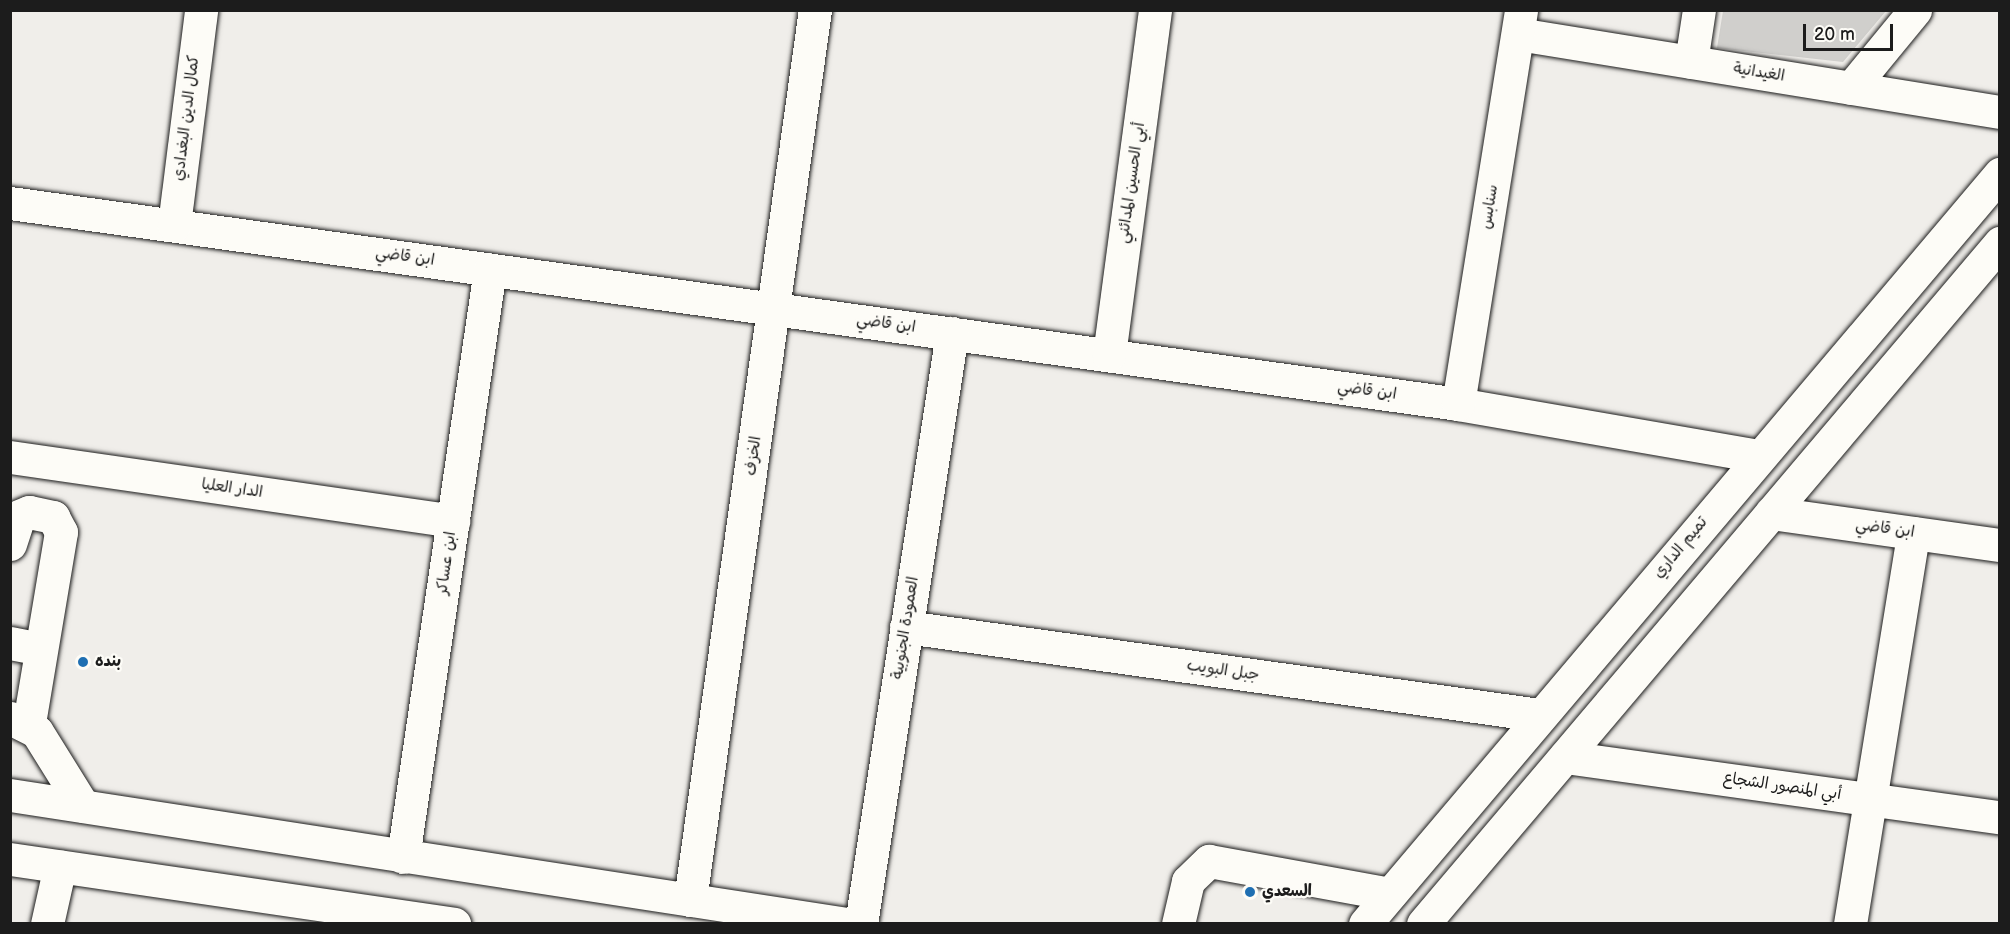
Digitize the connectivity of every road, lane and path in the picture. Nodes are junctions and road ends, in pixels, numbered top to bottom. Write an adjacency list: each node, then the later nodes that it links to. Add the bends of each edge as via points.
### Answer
1 (201, 10): 12 (street, كمال الدين البغدادي)
2 (1155, 10): 17 (street, أبي الحسين المدائني)
3 (1699, 10): 7 (street)
4 (1915, 10): 8 (street)
5 (808, 12): 15 (street, الخزف)
6 (1519, 22): 7 (street, الغيدانية); 18 (street, سنابس)
7 (1690, 62): 8 (street, الغيدانية)
8 (1851, 88): 9 (street, الغيدانية)
9 (2000, 112)
10 (2000, 174): 19 (street, تميم الداري)
11 (10, 203): 12 (street, ابن قاضي)
12 (174, 225): 14 (street, ابن قاضي)
13 (1995, 254): 21 (street)
14 (490, 269): 15 (street, ابن قاضي); 22 (street, ابن عساكر)
15 (775, 309): 16 (street, ابن قاضي); 39 (street, الخزف)
16 (952, 333): 17 (street, ابن قاضي); 26 (street, العمودة الجنوبية)
17 (1109, 355): 18 (street, ابن قاضي)
18 (1458, 404): 19 (street, ابن قاضي)
19 (1760, 456): 28 (street, تميم الداري)
20 (10, 457): 22 (street, الدار العليا)
21 (1771, 513): 23 (street, ابن قاضي); 30 (street)
22 (453, 521): 35 (street, ابن عساكر)
23 (1913, 533): 25 (street, ابن قاضي); 32 (street)
24 (10, 544): 27 (street, via 18,516 29,512 53,517 61,532)
25 (2000, 545)
26 (906, 627): 28 (street, جبل البويب); 44 (street, العمودة الجنوبية)
27 (25, 646): 29 (street)
28 (1539, 715): 38 (street, تميم الداري)
29 (20, 721): 33 (street)
30 (1565, 757): 32 (street, أبي المنصور الشجاع); 47 (street)
31 (10, 795): 33 (street)
32 (1871, 799): 34 (street, أبي المنصور الشجاع); 48 (street)
33 (83, 806): 35 (street)
34 (2000, 817)
35 (403, 857): 39 (street)
36 (10, 859): 37 (street)
37 (60, 866): 40 (street); 41 (street)
38 (1390, 894): 45 (street, via 1209,861 1188,881); 46 (street, تميم الداري)
39 (690, 900): 43 (street)
40 (346, 916): 42 (street)
41 (47, 924)
42 (454, 924)
43 (847, 924)
44 (861, 924)
45 (1179, 924)
46 (1365, 924)
47 (1423, 924)
48 (1850, 924)

